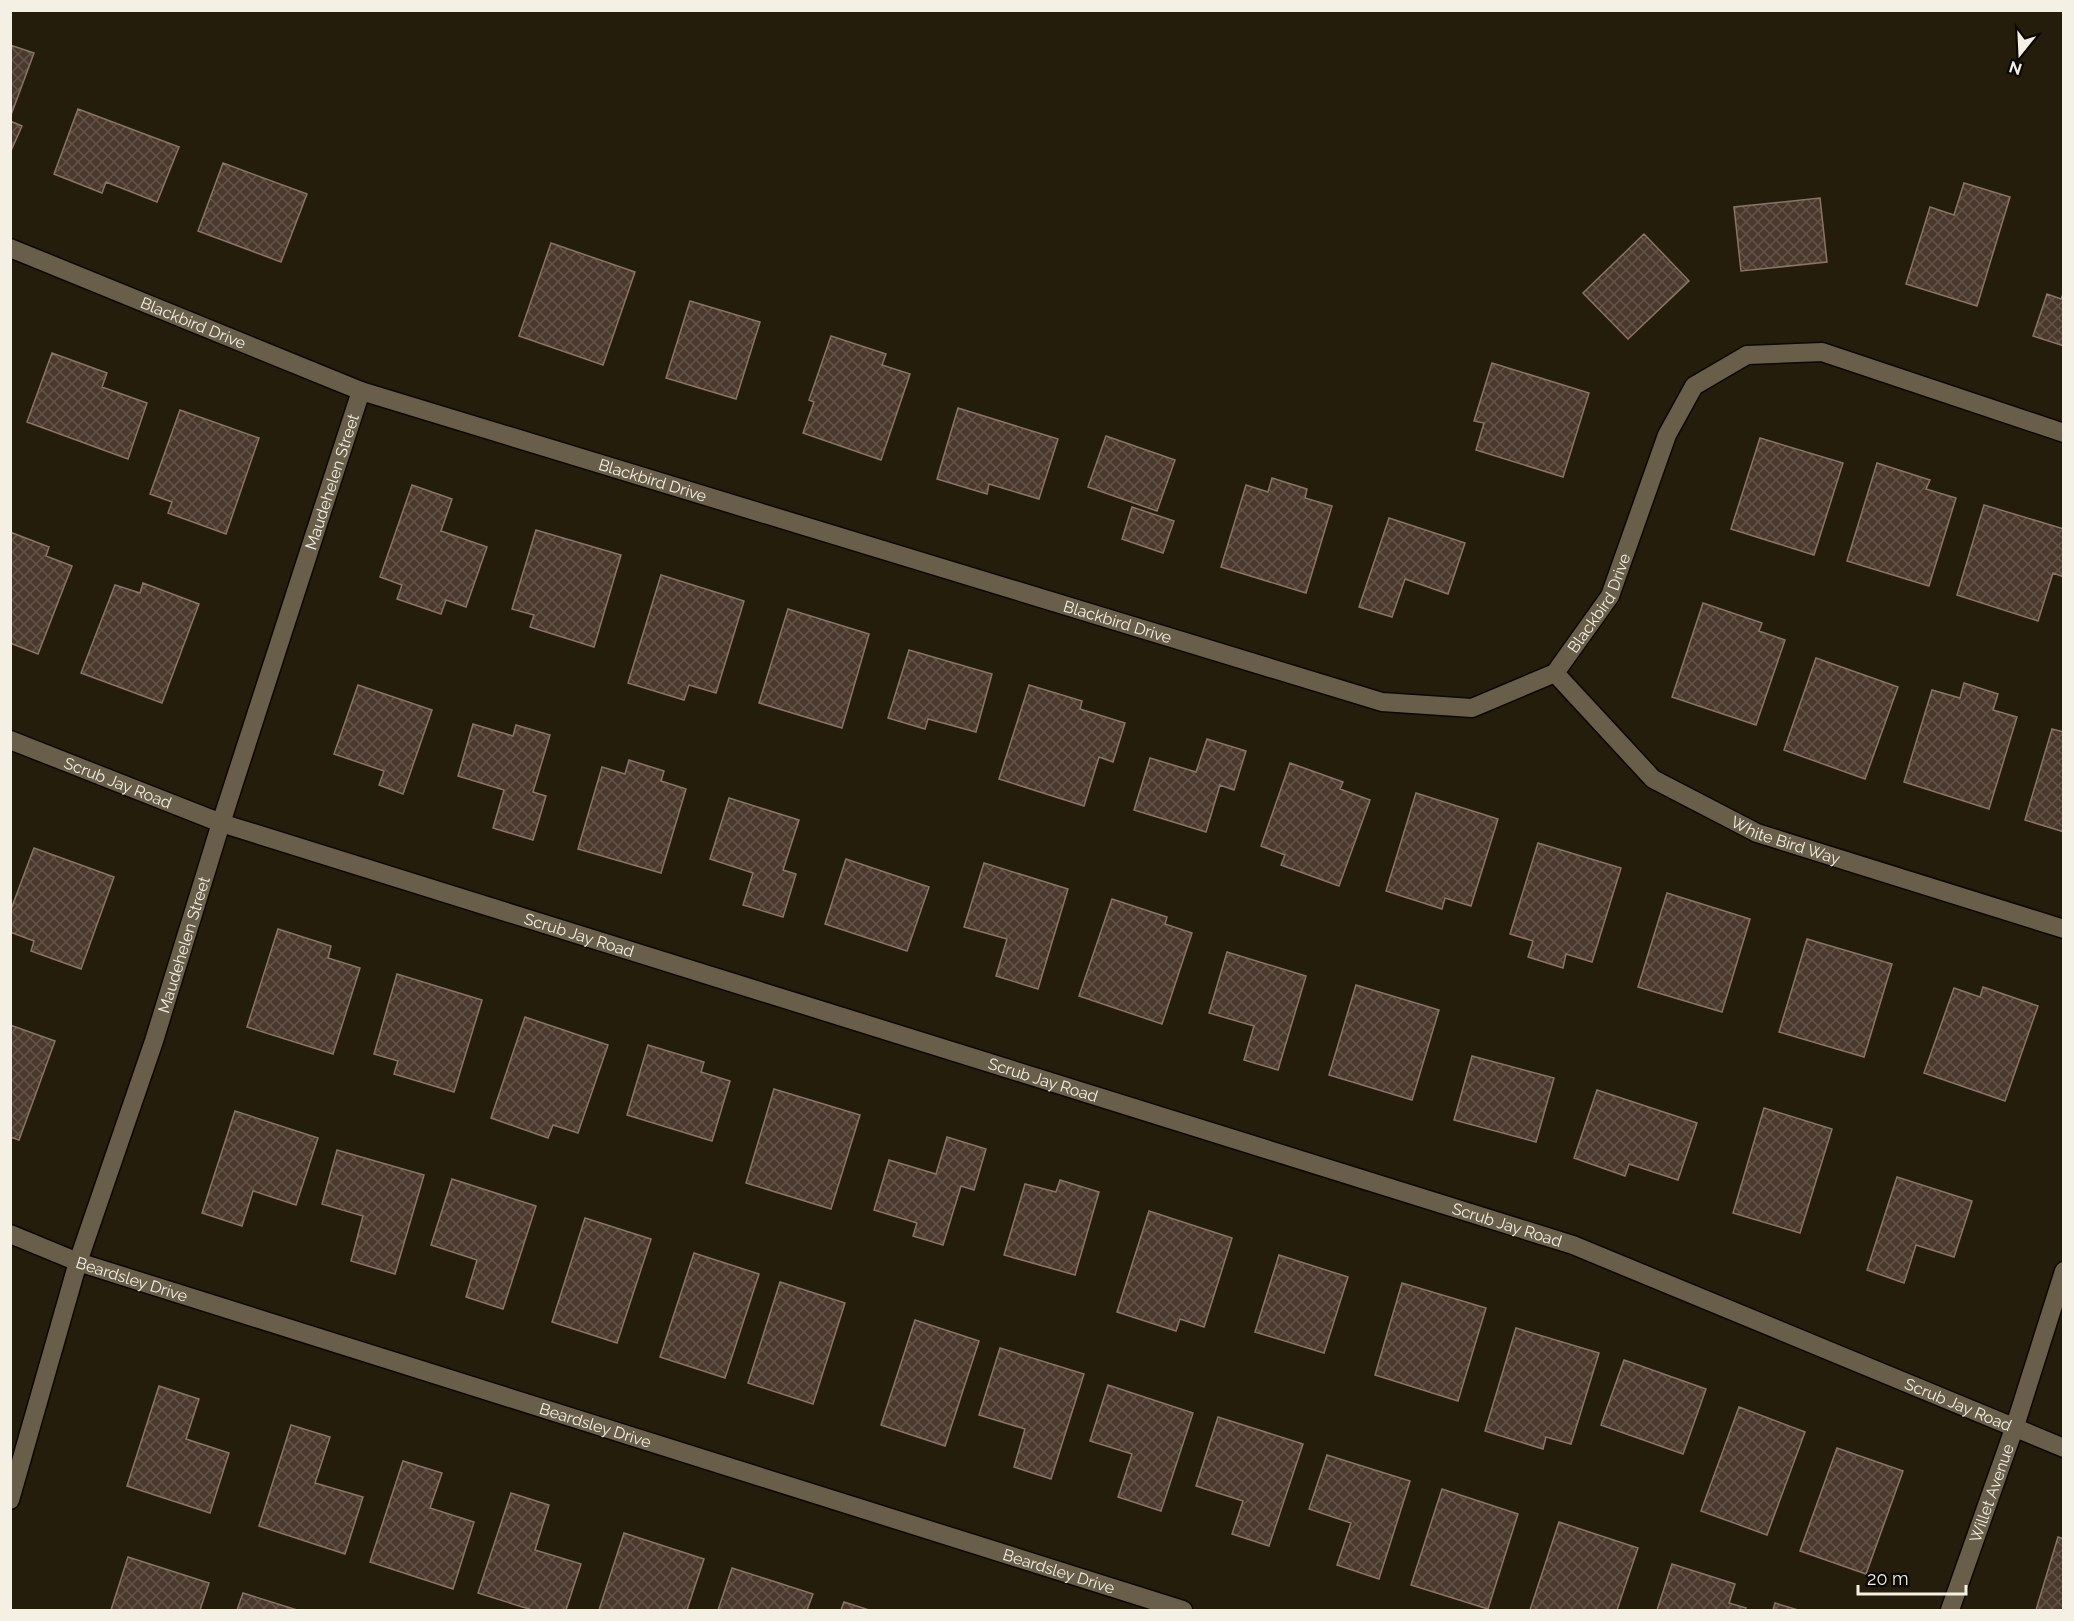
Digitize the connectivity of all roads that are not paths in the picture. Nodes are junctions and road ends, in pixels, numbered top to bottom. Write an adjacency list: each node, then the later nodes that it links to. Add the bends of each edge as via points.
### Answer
1 (10, 248): 2 (street, Blackbird Drive)
2 (361, 391): 4 (street, Blackbird Drive, via 1382,702 1472,708); 6 (street, Maudehelen Street)
3 (2064, 433): 4 (street, Blackbird Drive, via 1822,352 1747,355 1694,386 1667,435 1610,596)
4 (1555, 673): 7 (street, White Bird Way, via 1653,779 1757,833)
5 (10, 740): 6 (street, Scrub Jay Road)
6 (220, 823): 9 (street, Maudehelen Street, via 154,1041); 11 (street, Scrub Jay Road, via 1573,1245)
7 (2064, 929)
8 (10, 1234): 9 (street, Beardsley Drive)
9 (78, 1262): 13 (street, Maudehelen Street); 14 (street, Beardsley Drive)
10 (2064, 1271): 11 (street, Willet Avenue)
11 (2015, 1426): 12 (street, Scrub Jay Road); 15 (street, Willet Avenue)
12 (2064, 1448)
13 (10, 1500)
14 (1183, 1611)
15 (1950, 1611)

